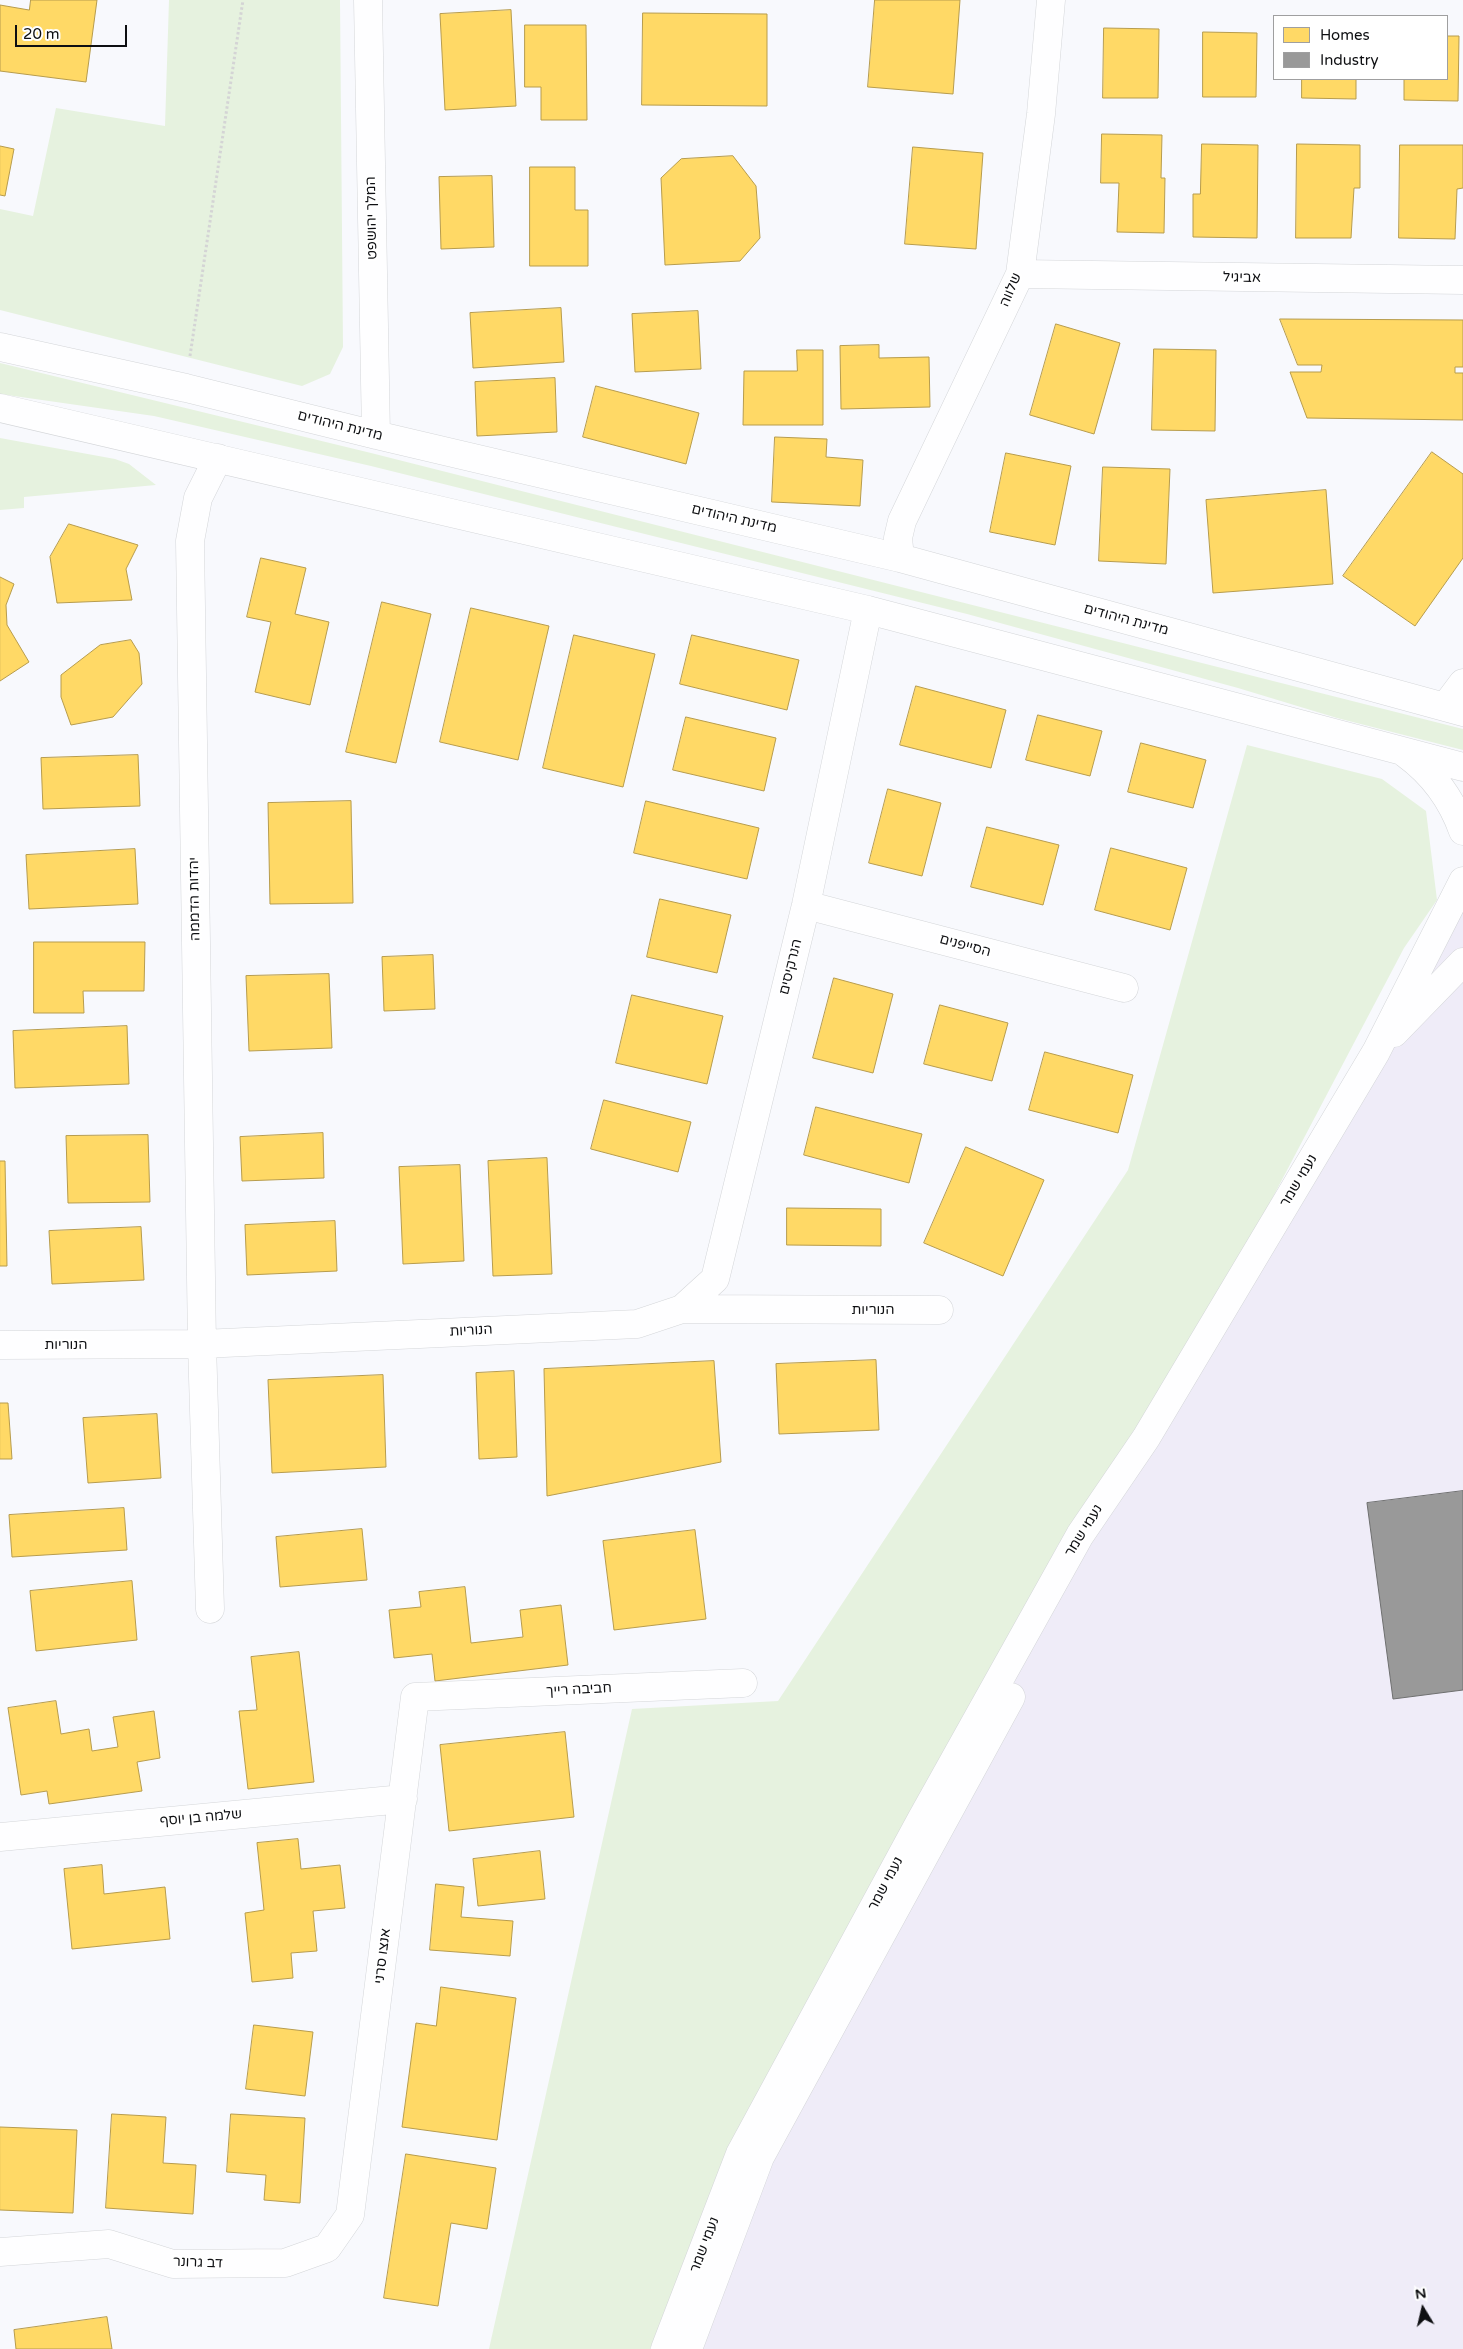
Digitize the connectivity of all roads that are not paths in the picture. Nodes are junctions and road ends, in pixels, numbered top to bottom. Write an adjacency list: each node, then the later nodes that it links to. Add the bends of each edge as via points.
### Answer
1 (368, 0): 7 (street, המלך יהושפט)
2 (1051, 0): 3 (street, שלווה)
3 (1020, 274): 4 (street, אביגיל); 9 (street, שלווה, via 902,521 898,538)
4 (1463, 280)
5 (0, 347): 7 (street, מדינת היהודים)
6 (0, 408): 8 (street)
7 (376, 435): 9 (street, מדינת היהודים)
8 (218, 458): 10 (street); 23 (street, יהדות הדממה, via 198,498 190,541)
9 (900, 558): 12 (street, מדינת היהודים)
10 (868, 610): 13 (street); 17 (street, הנרקיסים)
11 (1463, 683): 12 (street)
12 (1454, 709)
13 (1402, 752): 14 (street); 15 (street, via 1417,762 1442,790)
14 (1463, 767)
15 (1463, 831)
16 (1463, 880): 20 (street, נעמי שמר)
17 (806, 905): 19 (street, הסייפנים); 21 (street, הנרקיסים, via 715,1280)
18 (1463, 962): 20 (street, נעמי שמר)
19 (1124, 988)
20 (1376, 1052): 25 (street, נעמי שמר)
21 (682, 1309): 22 (street, הנוריות); 23 (street, הנוריות, via 637,1324)
22 (939, 1310)
23 (202, 1344): 24 (street, הנוריות); 26 (street, יהדות הדממה)
24 (0, 1346)
25 (1146, 1438): 33 (street, נעמי שמר, via 1080,1535 740,2154); 34 (street, נעמי שמר, via 1092,1548 760,2158)
26 (210, 1609)
27 (742, 1683): 28 (street, חביבה רייך)
28 (415, 1697): 29 (street, אנצו סרני)
29 (403, 1799): 30 (street, שלמה בן יוסף); 31 (street, אנצו סרני)
30 (0, 1837)
31 (350, 2215): 32 (street, דב גרונר, via 327,2248 285,2263 173,2264 109,2244)
32 (0, 2252)
33 (665, 2349)
34 (688, 2349)

